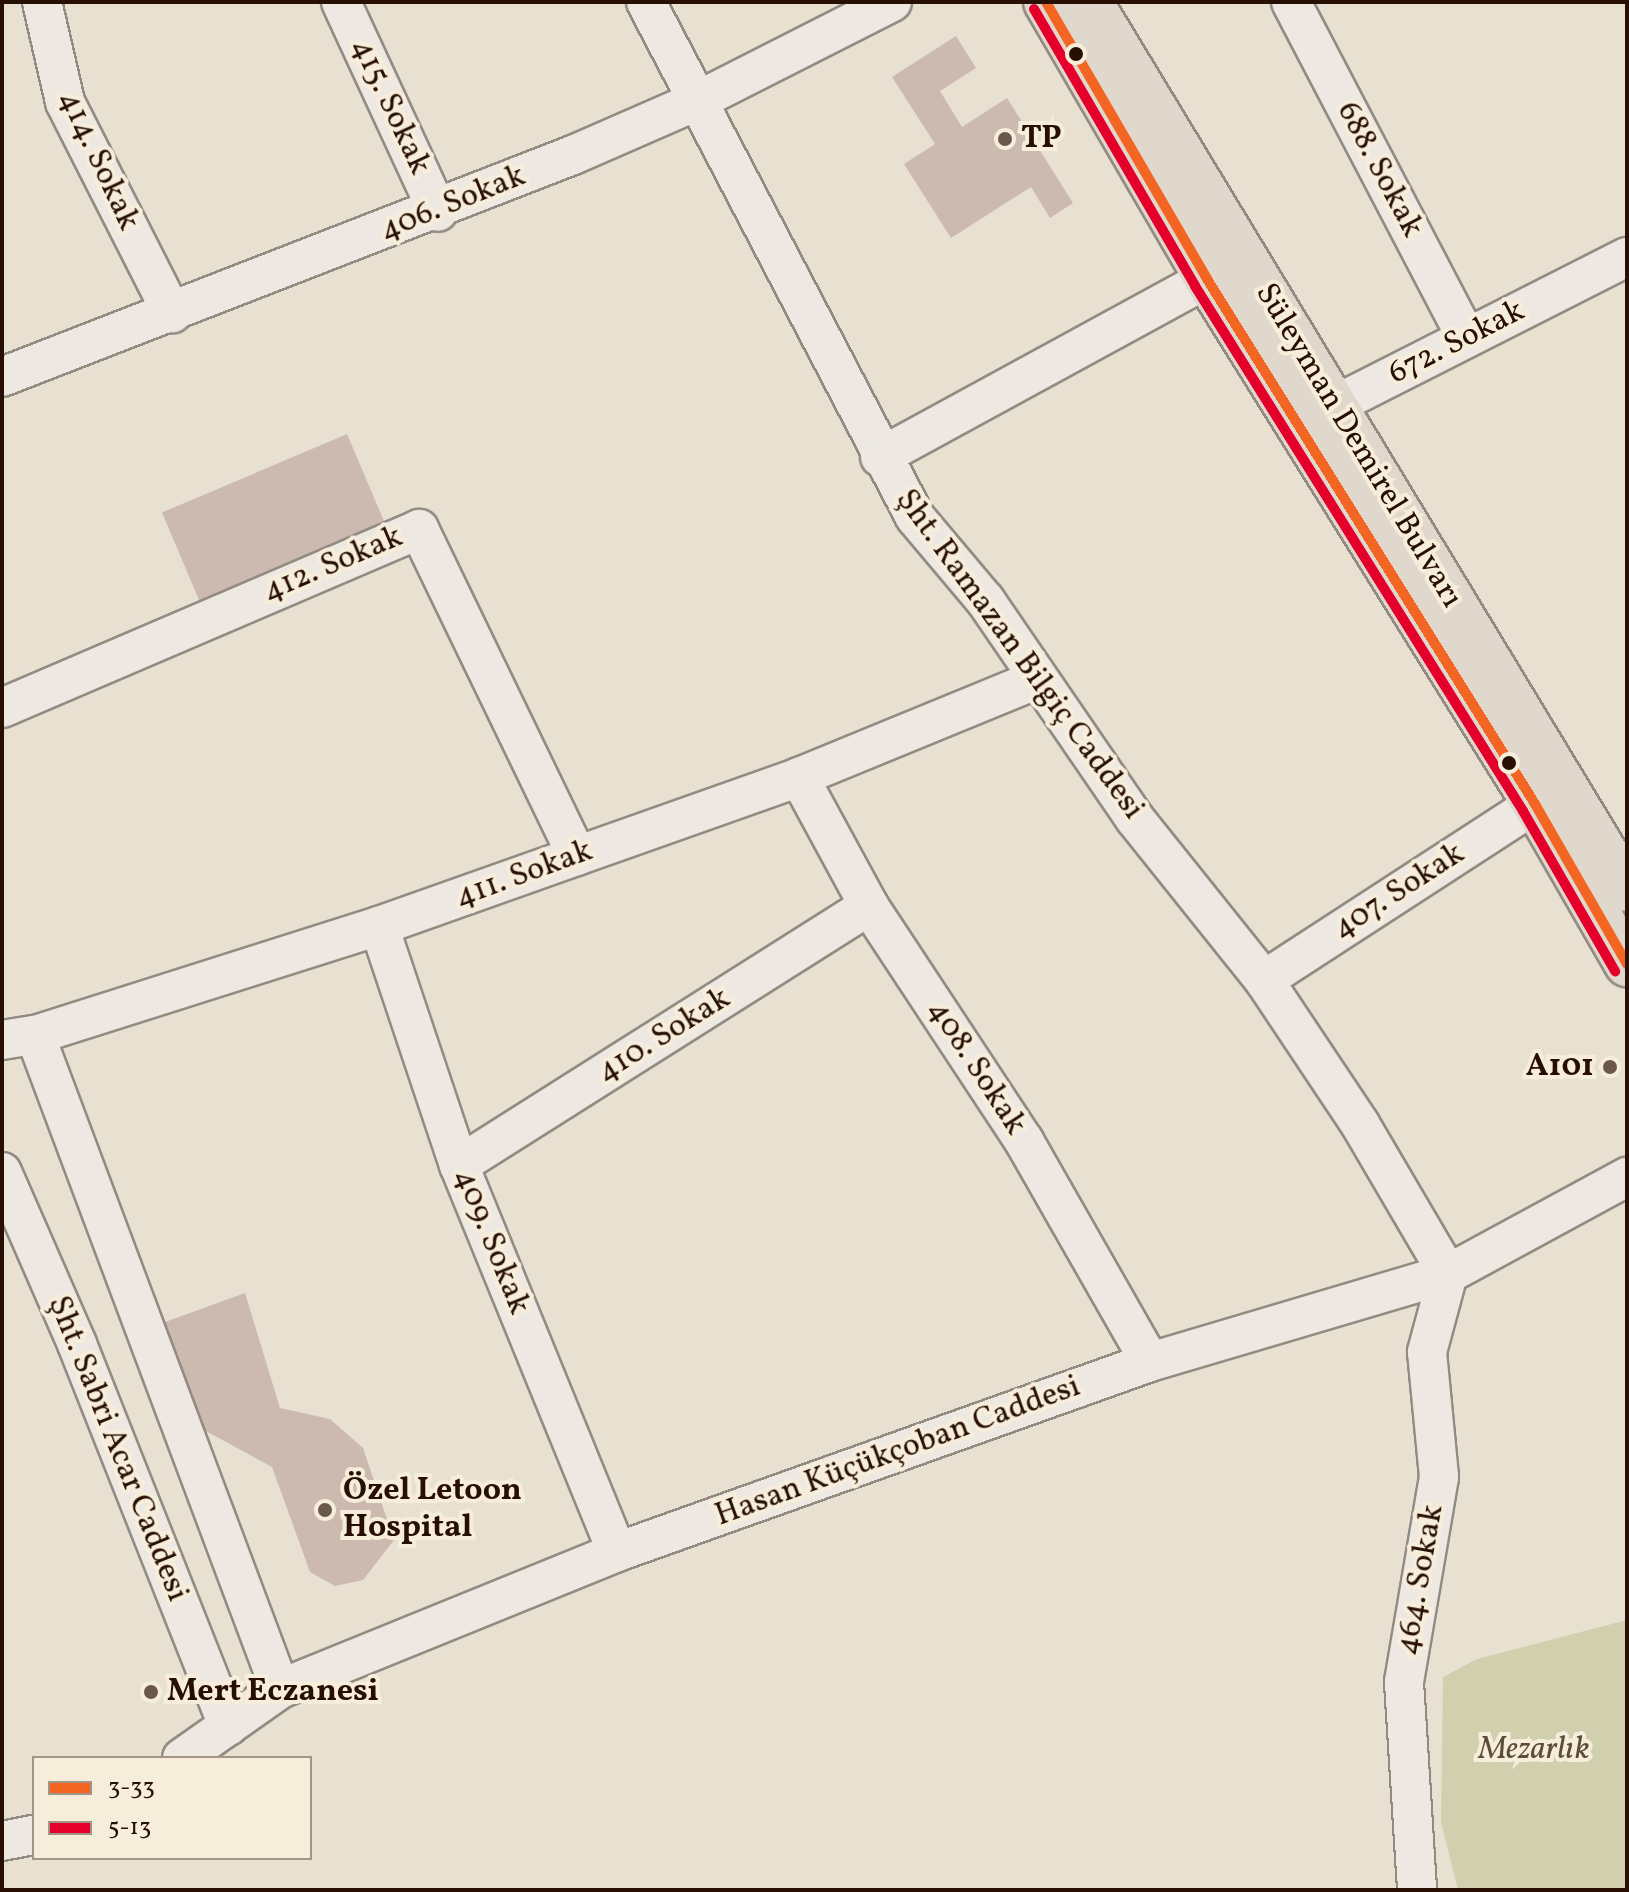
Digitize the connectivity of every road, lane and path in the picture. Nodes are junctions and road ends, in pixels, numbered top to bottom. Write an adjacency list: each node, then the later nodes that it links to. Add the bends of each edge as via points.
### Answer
1 (42, 2): 12 (street, 414. Sokak, via 65,102)
2 (341, 2): 9 (street, 415. Sokak)
3 (646, 2): 8 (street, Şht. Ramazan Bilgiç Caddesi)
4 (892, 2): 8 (street, 406. Sokak)
5 (1046, 2): 11 (main road, Süleyman Demirel Bulvarı)
6 (1090, 2): 15 (main road, Süleyman Demirel Bulvarı)
7 (1293, 3): 13 (street, 688. Sokak)
8 (701, 99): 9 (street, 406. Sokak); 17 (street, Şht. Ramazan Bilgiç Caddesi)
9 (438, 212): 12 (street, 406. Sokak)
10 (1627, 257): 13 (street, 672. Sokak)
11 (1207, 279): 16 (main road, Süleyman Demirel Bulvarı); 17 (street)
12 (172, 313): 14 (street, 406. Sokak)
13 (1467, 338): 15 (street, 672. Sokak)
14 (2, 377)
15 (1333, 406): 16 (street); 23 (main road, Süleyman Demirel Bulvarı)
16 (1315, 453): 21 (main road, Süleyman Demirel Bulvarı)
17 (880, 457): 18 (street, Şht. Ramazan Bilgiç Caddesi, via 915,517 985,600)
18 (1035, 680): 20 (street, 411. Sokak); 27 (street, Şht. Ramazan Bilgiç Caddesi, via 1135,819)
19 (2, 708): 22 (street, 412. Sokak, via 419,529)
20 (799, 777): 22 (street, 411. Sokak); 24 (street, 408. Sokak)
21 (1535, 804): 26 (main road, Süleyman Demirel Bulvarı); 27 (street, 407. Sokak)
22 (577, 856): 25 (street, 411. Sokak)
23 (1627, 889)
24 (869, 906): 29 (street, 410. Sokak); 33 (street, 408. Sokak, via 1024,1141)
25 (379, 926): 28 (street, 411. Sokak); 29 (street, 409. Sokak)
26 (1627, 964)
27 (1264, 980): 32 (street, Şht. Ramazan Bilgiç Caddesi, via 1360,1124)
28 (18, 1038): 35 (street)
29 (459, 1165): 34 (street, 409. Sokak)
30 (2, 1172): 36 (street, Şht. Sabri Acar Caddesi, via 77,1344)
31 (1627, 1177): 32 (street, Hasan Küçükçoban Caddesi)
32 (1448, 1274): 33 (street, Hasan Küçükçoban Caddesi); 40 (street, 464. Sokak, via 1427,1352 1439,1477 1404,1682)
33 (1150, 1362): 34 (street, Hasan Küçükçoban Caddesi)
34 (617, 1552): 35 (street, Hasan Küçükçoban Caddesi)
35 (280, 1689): 36 (street, Hasan Küçükçoban Caddesi)
36 (228, 1726): 37 (street, Hasan Küçükçoban Caddesi)
37 (185, 1756)
38 (32, 1835): 39 (street)
39 (2, 1841)
40 (1417, 1890)

